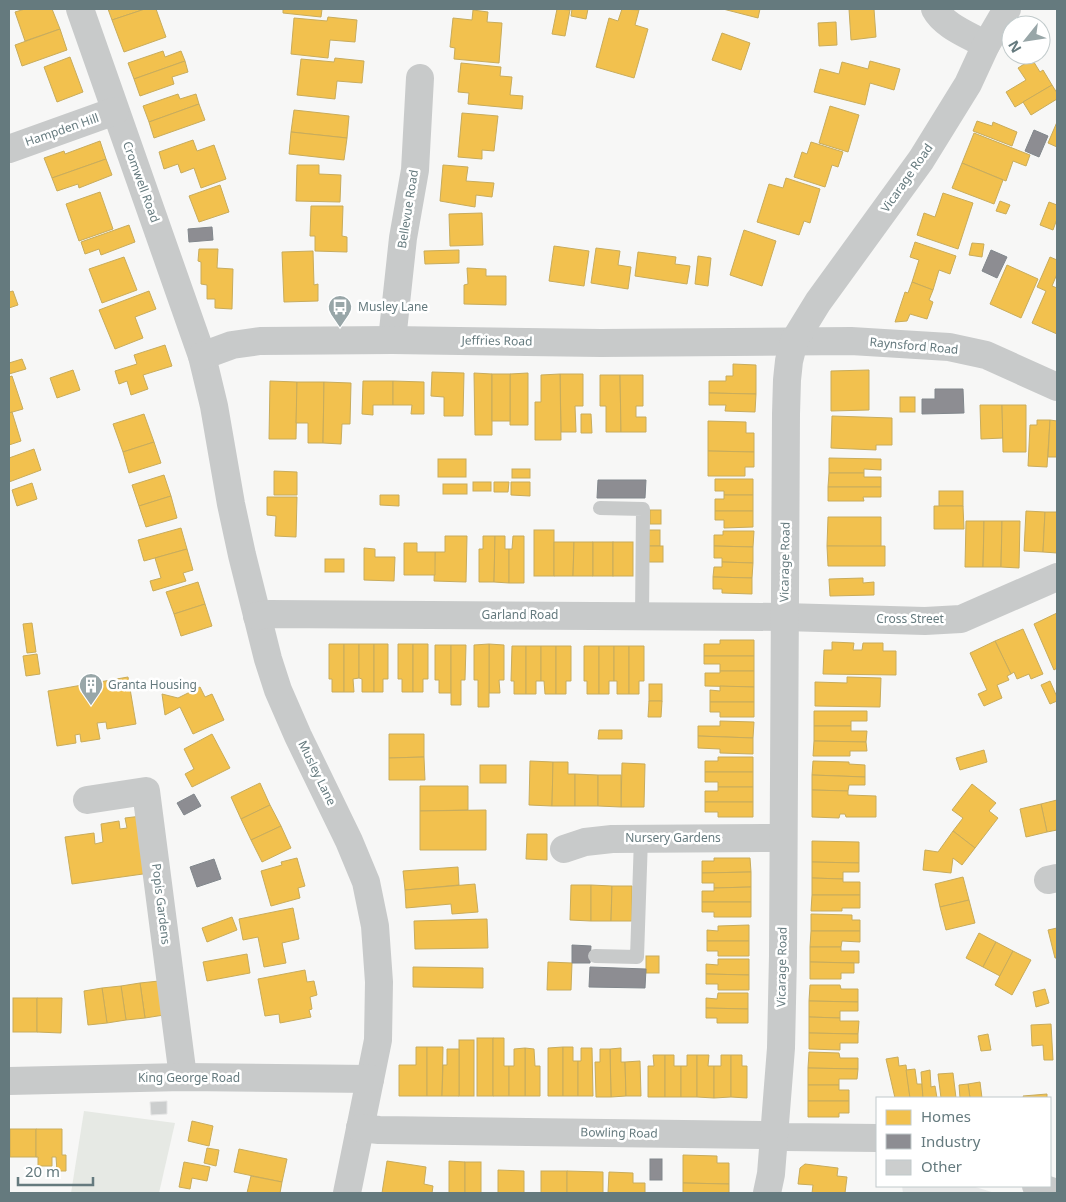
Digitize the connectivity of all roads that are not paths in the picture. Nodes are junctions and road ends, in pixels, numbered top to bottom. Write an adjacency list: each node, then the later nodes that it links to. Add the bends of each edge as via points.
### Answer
1 (80, 9): 6 (street, Cromwell Road)
2 (935, 9): 4 (street, via 950,24)
3 (1007, 9): 4 (street, Vicarage Road)
4 (986, 45): 9 (street, Vicarage Road, via 968,84 921,160 818,302)
5 (420, 78): 8 (street, Bellevue Road, via 415,170 403,238)
6 (116, 111): 7 (street, Hampden Hill); 10 (street, Cromwell Road)
7 (9, 149)
8 (392, 340): 9 (street, Jeffries Road); 10 (street, Jeffries Road, via 260,341 232,345)
9 (794, 341): 11 (street, Raynsford Road, via 949,347 986,355); 16 (street, Vicarage Road, via 787,380)
10 (202, 356): 14 (street, Musley Lane)
11 (1057, 387)
12 (600, 508): 15 (lane, via 644,509)
13 (1057, 577): 16 (street, Cross Street, via 961,619)
14 (257, 616): 15 (street, Garland Road); 23 (street, Musley Lane, via 278,690 366,882 375,926 379,982 378,1040)
15 (642, 616): 16 (street, Garland Road)
16 (784, 617): 19 (street, Vicarage Road)
17 (88, 800): 22 (street, Popis Gardens, via 146,791)
18 (640, 838): 19 (street, Nursery Gardens); 20 (street, Nursery Gardens, via 585,842); 21 (lane, via 637,957)
19 (783, 838): 26 (street, Vicarage Road, via 781,1048)
20 (564, 848)
21 (595, 956)
22 (183, 1077): 23 (street, King George Road); 24 (street, King George Road)
23 (370, 1079): 25 (street, Musley Lane)
24 (9, 1081)
25 (360, 1128): 26 (street, Bowling Road); 29 (street, Musley Lane)
26 (774, 1136): 27 (street, Bowling Road); 30 (street, Vicarage Road)
27 (876, 1138)
28 (1039, 1187): 31 (street)
29 (347, 1193)
30 (767, 1193)
31 (1057, 1193)

